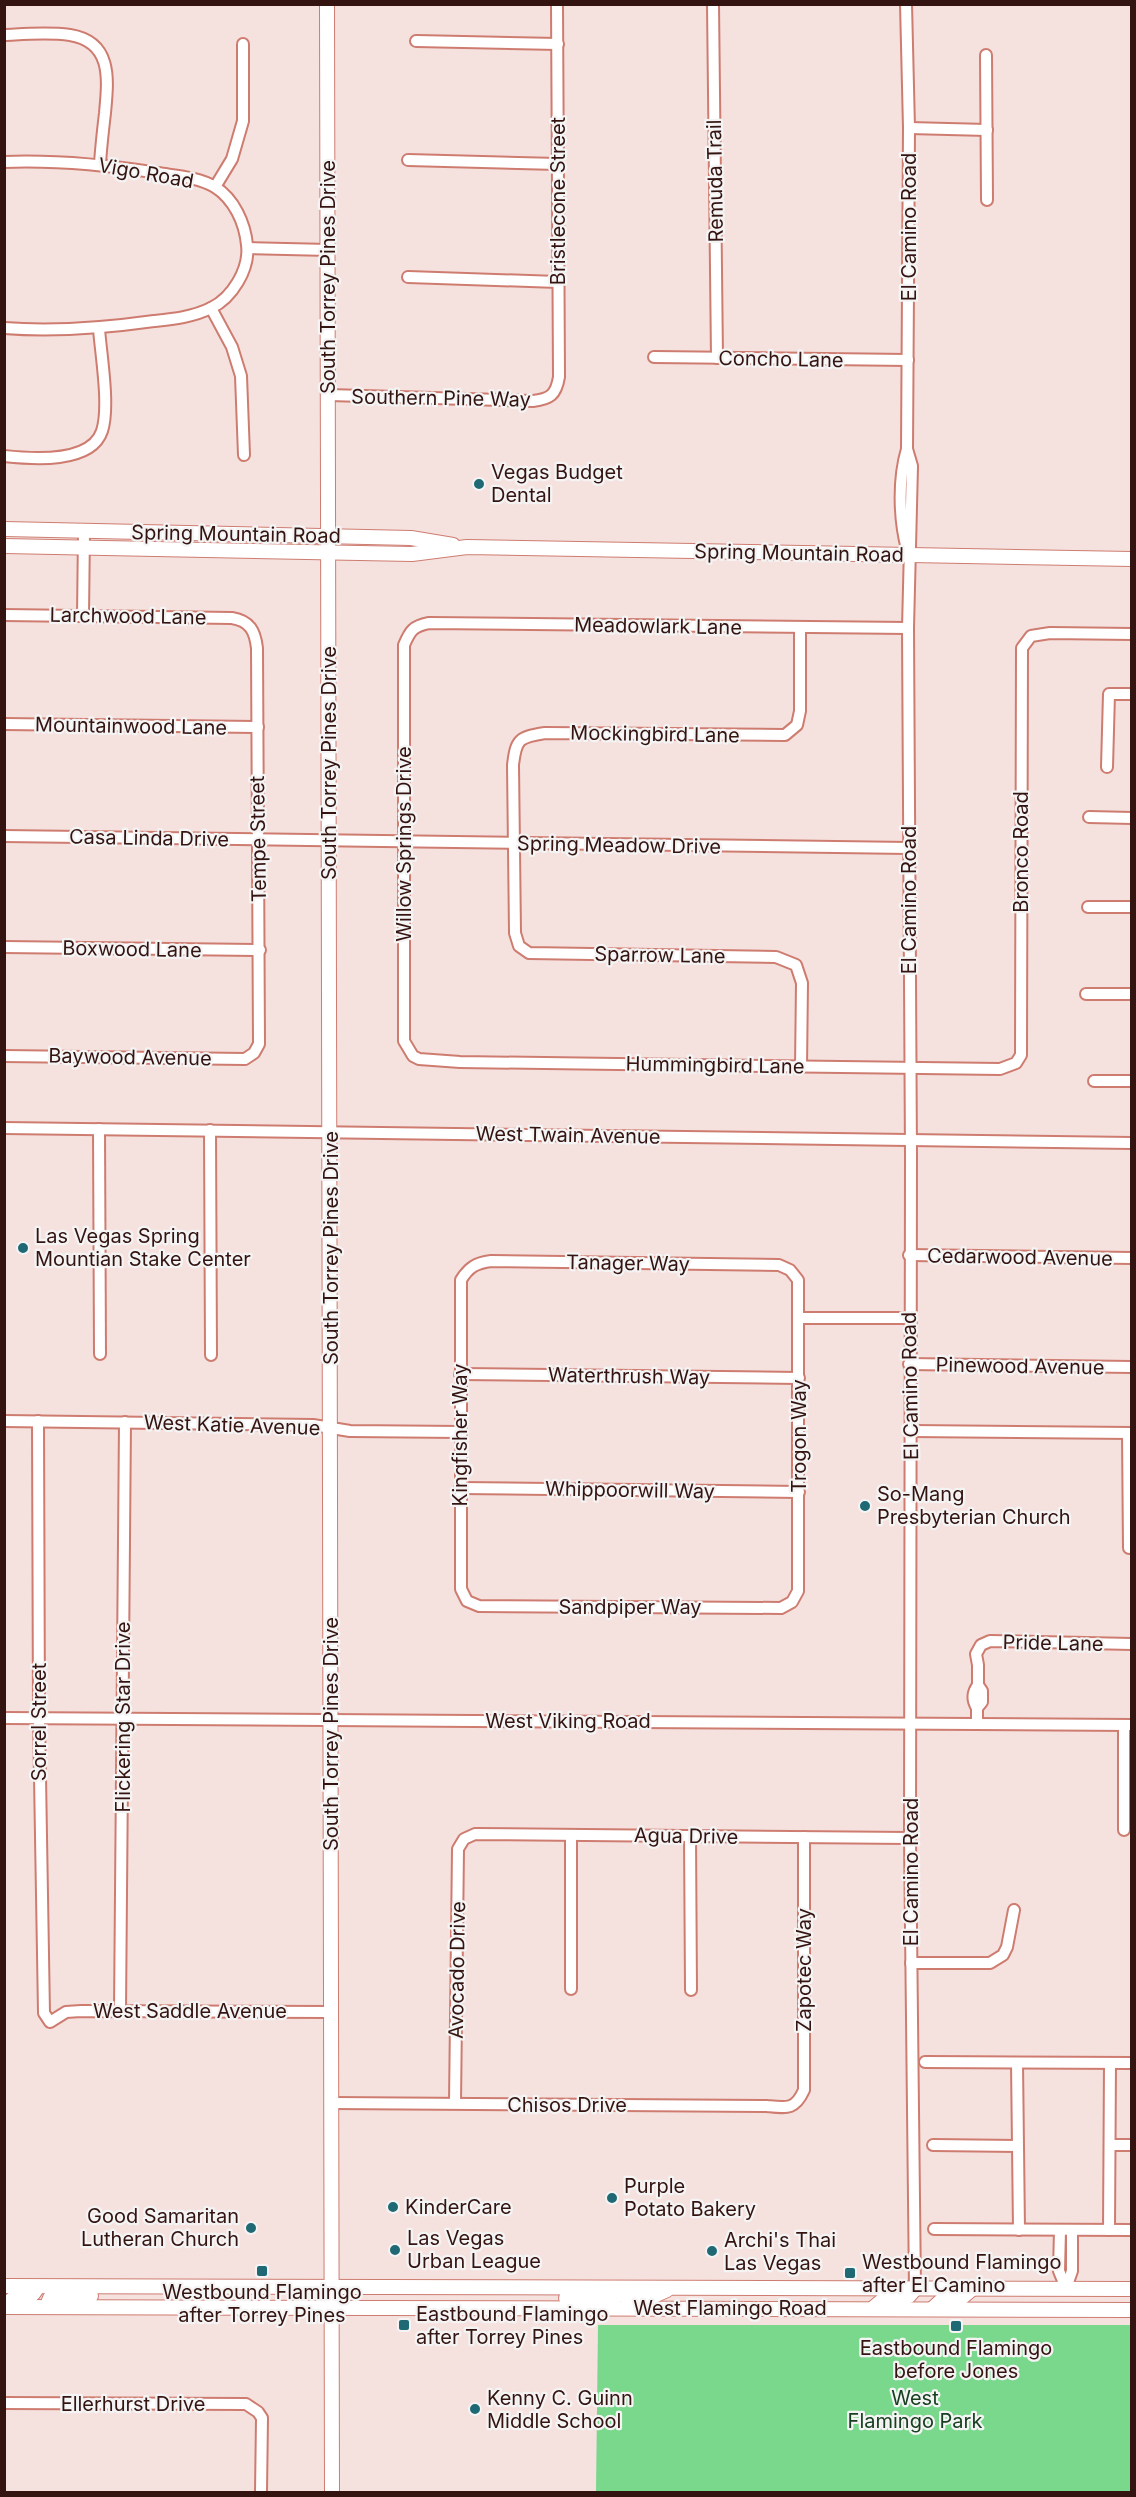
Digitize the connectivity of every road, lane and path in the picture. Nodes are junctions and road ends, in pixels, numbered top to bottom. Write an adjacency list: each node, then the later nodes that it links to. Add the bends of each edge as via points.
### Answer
1 (327, 4): 19 (main road, South Torrey Pines Drive)
2 (557, 4): 8 (street, Bristlecone Street)
3 (713, 4): 26 (street, Remuda Trail)
4 (906, 4): 10 (street, El Camino Road)
5 (4, 35): 14 (street, via 71,35 95,48 105,63 108,78)
6 (416, 41): 8 (street)
7 (243, 44): 16 (street, via 243,121 232,159)
8 (558, 44): 15 (street, Bristlecone Street)
9 (986, 55): 11 (street)
10 (909, 128): 11 (street); 27 (street, El Camino Road)
11 (987, 130): 17 (street)
12 (408, 160): 15 (street)
13 (4, 162): 14 (street, Vigo Road)
14 (100, 164): 16 (street, Vigo Road, via 192,178)
15 (558, 164): 21 (street, Bristlecone Street)
16 (215, 187): 18 (street, Vigo Road, via 229,199 244,226)
17 (987, 200)
18 (248, 249): 19 (street); 22 (street, via 243,273 226,298)
19 (329, 250): 28 (main road, South Torrey Pines Drive)
20 (408, 277): 21 (street)
21 (558, 282): 29 (street, Bristlecone Street, via 559,377)
22 (211, 308): 24 (street, via 188,317); 30 (street, via 241,376)
23 (4, 328): 24 (street)
24 (99, 329): 31 (street, via 105,411 102,432 96,441 81,453 61,457)
25 (654, 357): 26 (street, Concho Lane)
26 (717, 358): 27 (street, Concho Lane)
27 (908, 360): 39 (street, El Camino Road, via 902,532)
28 (329, 395): 29 (street, Southern Pine Way, via 533,401); 34 (main road, South Torrey Pines Drive)
29 (552, 396)
30 (244, 455)
31 (4, 456)
32 (4, 529): 33 (main road, Spring Mountain Road)
33 (84, 531): 34 (main road, Spring Mountain Road); 37 (street)
34 (329, 536): 36 (main road, Spring Mountain Road, via 411,537); 38 (main road, South Torrey Pines Drive)
35 (4, 546): 37 (main road, Spring Mountain Road)
36 (467, 547): 38 (main road, Spring Mountain Road, via 412,554); 39 (main road, Spring Mountain Road)
37 (84, 548): 38 (main road, Spring Mountain Road); 42 (street)
38 (329, 552): 56 (main road, South Torrey Pines Drive)
39 (909, 555): 40 (main road, Spring Mountain Road); 45 (street, El Camino Road)
40 (1131, 559)
41 (4, 615): 42 (street, Larchwood Lane)
42 (83, 616): 43 (street, Larchwood Lane, via 232,618)
43 (250, 625): 50 (street, Tempe Street, via 257,648)
44 (801, 627): 45 (street, Meadowlark Lane); 46 (street, Meadowlark Lane, via 429,623); 58 (street, Mockingbird Lane, via 800,711 797,725 785,735 525,736 515,748 513,765)
45 (908, 628): 59 (street, El Camino Road)
46 (410, 630): 57 (street, Willow Springs Drive, via 404,645)
47 (1131, 634): 69 (street, Bronco Road, via 1050,633 1031,636 1022,648 1021,1055)
48 (1131, 694): 51 (street, via 1109,694)
49 (4, 724): 50 (street, Mountainwood Lane)
50 (258, 727): 55 (street, Tempe Street)
51 (1107, 767)
52 (1089, 817): 53 (street)
53 (1131, 818)
54 (4, 837): 55 (street, Casa Linda Drive)
55 (258, 839): 56 (street, Casa Linda Drive); 63 (street, Tempe Street)
56 (329, 841): 57 (street, Spring Meadow Drive); 77 (main road, South Torrey Pines Drive)
57 (404, 842): 58 (street, Spring Meadow Drive); 68 (street, Willow Springs Drive, via 404,1041)
58 (514, 844): 59 (street, Spring Meadow Drive); 70 (street, Sparrow Lane, via 515,933 524,951 776,957 796,965 802,983)
59 (909, 848): 71 (street, El Camino Road)
60 (1088, 907): 61 (street)
61 (1131, 907)
62 (4, 947): 63 (street, Boxwood Lane)
63 (260, 950): 66 (street, Tempe Street, via 259,1044)
64 (1086, 994): 65 (street)
65 (1131, 994)
66 (254, 1053): 67 (street, Baywood Avenue, via 245,1059)
67 (4, 1056)
68 (413, 1056): 70 (street, Hummingbird Lane, via 460,1062)
69 (1016, 1063): 71 (street, Hummingbird Lane, via 1000,1069)
70 (801, 1066): 71 (street, Hummingbird Lane)
71 (909, 1069): 78 (street, El Camino Road)
72 (1094, 1080): 73 (street)
73 (1131, 1081)
74 (4, 1128): 75 (street, West Twain Avenue)
75 (99, 1129): 76 (street, West Twain Avenue); 86 (street)
76 (210, 1130): 77 (street, West Twain Avenue); 87 (street)
77 (330, 1132): 78 (street, West Twain Avenue); 95 (main road, South Torrey Pines Drive)
78 (910, 1140): 79 (street, West Twain Avenue); 80 (street, El Camino Road)
79 (1131, 1143)
80 (909, 1256): 81 (street, Cedarwood Avenue); 85 (street, El Camino Road)
81 (1131, 1258)
82 (467, 1269): 83 (street, Tanager Way, via 491,1261 779,1265); 90 (street, Kingfisher Way, via 461,1280)
83 (790, 1270): 84 (street, Trogon Way, via 798,1280)
84 (798, 1318): 85 (street); 91 (street, Trogon Way)
85 (909, 1318): 88 (street, El Camino Road)
86 (100, 1354)
87 (210, 1355)
88 (909, 1364): 89 (street, Pinewood Avenue); 96 (street, El Camino Road)
89 (1131, 1367)
90 (460, 1374): 91 (street, Waterthrush Way); 97 (street, Kingfisher Way)
91 (799, 1378): 100 (street, Trogon Way)
92 (4, 1421): 93 (street, West Katie Avenue)
93 (38, 1421): 94 (street, West Katie Avenue); 106 (street, Sorrel Street)
94 (125, 1422): 95 (street, West Katie Avenue); 107 (street, Flickering Star Drive)
95 (331, 1428): 97 (street, West Katie Avenue); 108 (main road, South Torrey Pines Drive)
96 (911, 1431): 98 (street); 109 (street, El Camino Road)
97 (460, 1432): 99 (street, Kingfisher Way)
98 (1130, 1433): 101 (street)
99 (460, 1488): 100 (street, Whippoorwill Way); 102 (street, Kingfisher Way, via 461,1589)
100 (799, 1492): 103 (street, Trogon Way, via 798,1591)
101 (1129, 1548)
102 (467, 1600): 103 (street, Sandpiper Way, via 479,1606 782,1608)
103 (792, 1602)
104 (1131, 1644): 110 (street, Pride Lane, via 990,1641 981,1645 976,1654 982,1691)
105 (4, 1718): 106 (street, West Viking Road)
106 (39, 1718): 107 (street, West Viking Road); 124 (street, Sorrel Street, via 42,2002)
107 (124, 1719): 108 (street, West Viking Road); 122 (street, Flickering Star Drive)
108 (332, 1719): 109 (street, West Viking Road); 123 (main road, South Torrey Pines Drive)
109 (911, 1723): 110 (street, West Viking Road); 116 (street, El Camino Road)
110 (977, 1724): 111 (street, West Viking Road)
111 (1128, 1725): 112 (street)
112 (1124, 1830)
113 (571, 1835): 114 (street, Agua Drive); 117 (street, Agua Drive, via 475,1834); 120 (street)
114 (690, 1836): 115 (street, Agua Drive); 121 (street)
115 (804, 1838): 116 (street, Agua Drive); 129 (street, Zapotec Way, via 804,2090)
116 (910, 1838): 119 (street, El Camino Road)
117 (464, 1839): 131 (street, Avocado Drive, via 458,1849)
118 (1014, 1910): 119 (street, via 1007,1947 990,1963)
119 (911, 1964): 148 (street, El Camino Road)
120 (571, 1989)
121 (691, 1990)
122 (120, 2011): 123 (street, West Saddle Avenue); 124 (street, West Saddle Avenue, via 66,2012)
123 (332, 2012): 130 (main road, South Torrey Pines Drive)
124 (50, 2022)
125 (925, 2062): 126 (street)
126 (1017, 2063): 127 (street); 135 (street)
127 (1110, 2063): 128 (street); 133 (street)
128 (1131, 2063)
129 (799, 2102): 131 (street, Chisos Drive, via 788,2108)
130 (332, 2103): 131 (street, Chisos Drive); 145 (main road, South Torrey Pines Drive)
131 (455, 2103)
132 (933, 2145): 135 (street)
133 (1110, 2145): 134 (street); 140 (street)
134 (1131, 2145)
135 (1018, 2146): 137 (street)
136 (934, 2229): 137 (street)
137 (1019, 2230): 138 (street)
138 (1060, 2230): 139 (street); 150 (street, via 1059,2271)
139 (1072, 2230): 140 (street); 150 (street, via 1072,2271)
140 (1109, 2230): 141 (street)
141 (1131, 2230)
142 (4, 2286): 143 (main road, West Flamingo Road)
143 (38, 2287): 144 (main road, West Flamingo Road); 152 (main road, via 33,2294 16,2296)
144 (136, 2287): 145 (main road, West Flamingo Road); 153 (main road, via 103,2296 55,2296)
145 (333, 2287): 146 (main road, West Flamingo Road); 154 (main road, South Torrey Pines Drive)
146 (622, 2288): 147 (main road, West Flamingo Road); 155 (main road, via 622,2293 613,2298 566,2298)
147 (671, 2288): 148 (main road, West Flamingo Road); 156 (main road, via 649,2298 629,2300)
148 (915, 2289): 149 (main road, West Flamingo Road); 158 (main road, via 909,2296 884,2299)
149 (972, 2289): 150 (main road, West Flamingo Road); 159 (main road, via 960,2299 942,2300)
150 (1066, 2289): 151 (main road, West Flamingo Road)
151 (1131, 2289)
152 (4, 2306): 153 (main road, West Flamingo Road)
153 (46, 2306): 154 (main road, West Flamingo Road)
154 (333, 2307): 155 (main road, West Flamingo Road); 162 (main road, South Torrey Pines Drive)
155 (532, 2307): 156 (main road, West Flamingo Road)
156 (626, 2308): 158 (main road, West Flamingo Road)
157 (1129, 2308): 159 (main road, West Flamingo Road)
158 (872, 2309): 159 (main road, West Flamingo Road)
159 (932, 2309)
160 (4, 2403): 161 (street, Ellerhurst Drive, via 246,2404 262,2418)
161 (261, 2493)
162 (332, 2493)

